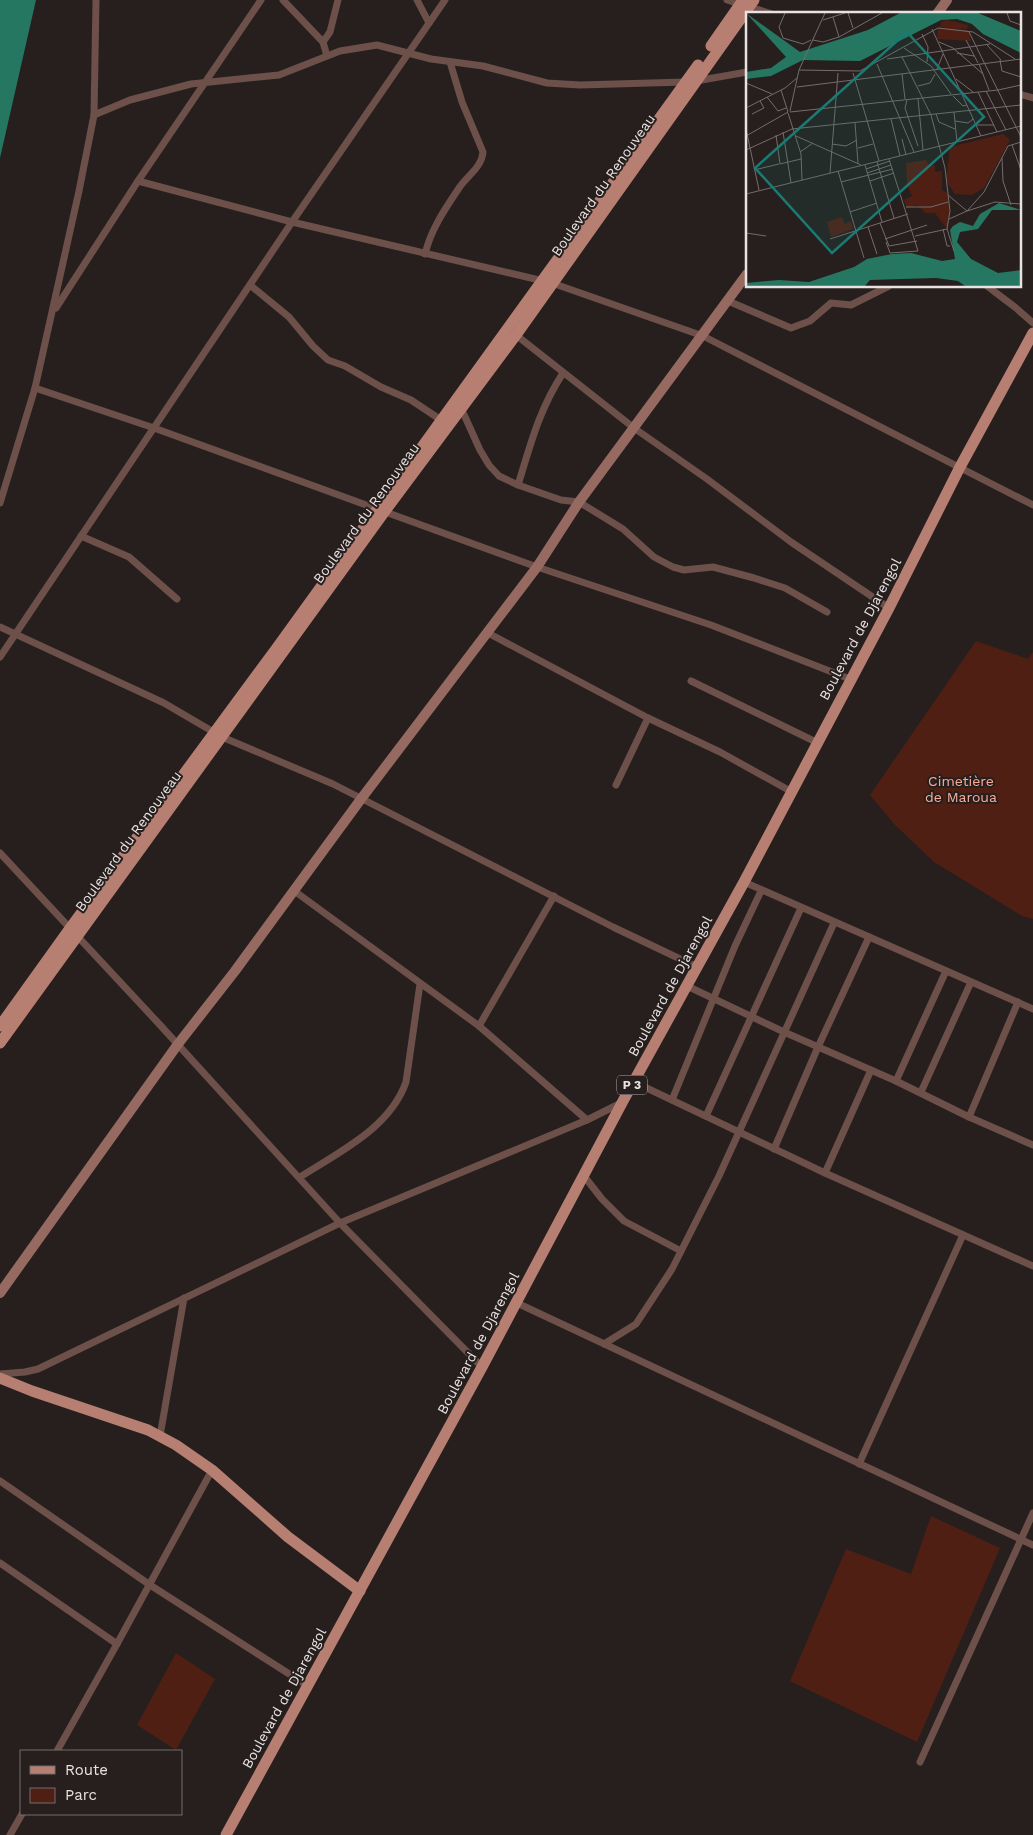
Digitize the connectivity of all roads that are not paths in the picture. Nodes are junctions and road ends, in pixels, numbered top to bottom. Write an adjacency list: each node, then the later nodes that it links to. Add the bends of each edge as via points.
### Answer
1 (96, 0): 22 (street)
2 (261, 0): 19 (street)
3 (283, 0): 13 (street)
4 (338, 0): 13 (street, via 330,32)
5 (417, 0): 12 (street)
6 (445, 0): 12 (street)
7 (727, 0): 9 (street)
8 (947, 0): 11 (main road)
9 (747, 3): 10 (street); 18 (main road, Boulevard du Renouveau)
10 (767, 12)
11 (938, 12)
12 (429, 23): 14 (street)
13 (323, 42): 15 (street)
14 (408, 53): 15 (street, via 377,45 346,49); 16 (street); 24 (street)
15 (327, 56): 19 (street, via 278,75)
16 (450, 62): 18 (street, via 483,66 547,83); 25 (street, via 483,155 437,222)
17 (746, 72): 18 (street)
18 (690, 82): 27 (main road, Boulevard du Renouveau)
19 (204, 83): 22 (street, via 130,100); 23 (street)
20 (1020, 94): 21 (street)
21 (1033, 98)
22 (94, 115): 32 (street)
23 (138, 181): 24 (street); 32 (street)
24 (292, 222): 25 (street); 28 (street)
25 (425, 254): 27 (street)
26 (746, 275): 31 (main road)
27 (547, 282): 35 (main road, Boulevard du Renouveau); 36 (street); 40 (main road, Boulevard du Renouveau)
28 (250, 284): 40 (street, via 288,317 328,360 412,400); 41 (street)
29 (885, 288): 31 (street, via 851,304 831,304 810,321 791,328)
30 (990, 288): 33 (street)
31 (728, 301): 36 (main road)
32 (52, 313): 38 (street)
33 (1033, 323)
34 (1033, 333): 43 (main road, Boulevard de Djarengol / P 3)
35 (516, 335): 37 (street); 39 (main road, Boulevard du Renouveau)
36 (703, 336): 42 (main road); 43 (street)
37 (563, 373): 42 (street); 44 (street, via 538,418)
38 (35, 388): 41 (street); 46 (street)
39 (461, 408): 44 (street, via 489,465 499,476); 48 (main road, Boulevard du Renouveau)
40 (440, 420): 48 (main road, Boulevard du Renouveau)
41 (154, 428): 48 (street); 49 (street)
42 (634, 428): 45 (main road); 52 (street, via 791,542)
43 (960, 467): 47 (street); 52 (main road, Boulevard de Djarengol / P 3)
44 (518, 485): 45 (street, via 560,500)
45 (579, 502): 50 (main road); 53 (street, via 623,529 654,557 673,567 684,570 713,567 754,578 786,588)
46 (0, 503)
47 (1033, 506)
48 (381, 510): 50 (street); 61 (main road, Boulevard du Renouveau)
49 (81, 536): 51 (street, via 128,557); 55 (street)
50 (538, 567): 56 (main road); 58 (street, via 712,625)
51 (177, 599)
52 (889, 608): 58 (main road, Boulevard de Djarengol / P 3)
53 (827, 612)
54 (0, 627): 55 (street)
55 (16, 633): 57 (street); 61 (street, via 164,703)
56 (488, 633): 60 (street); 65 (main road)
57 (0, 657)
58 (850, 679): 62 (main road, Boulevard de Djarengol / P 3)
59 (691, 681): 62 (street)
60 (648, 718): 63 (street); 64 (street, via 720,752)
61 (218, 735): 65 (street); 73 (main road, Boulevard du Renouveau)
62 (818, 743): 64 (main road, Boulevard de Djarengol / P 3)
63 (616, 785)
64 (792, 792): 67 (main road, Boulevard de Djarengol / P 3)
65 (361, 799): 68 (main road); 70 (street)
66 (0, 853): 73 (street)
67 (744, 882): 69 (street); 75 (main road, Boulevard de Djarengol / P 3)
68 (293, 890): 78 (street); 88 (main road)
69 (762, 891): 71 (street); 80 (street, via 735,946)
70 (554, 896): 75 (street); 85 (street)
71 (801, 908): 72 (street); 83 (street)
72 (834, 923): 74 (street); 86 (street)
73 (74, 931): 84 (main road, Boulevard du Renouveau); 87 (main road, Boulevard du Renouveau); 88 (street)
74 (870, 937): 76 (street); 89 (street)
75 (697, 967): 79 (main road, Boulevard de Djarengol / P 3)
76 (946, 971): 77 (street); 91 (street)
77 (972, 982): 81 (street); 93 (street)
78 (420, 984): 85 (street); 104 (street, via 406,1082 397,1101 374,1128)
79 (687, 986): 80 (street); 92 (main road, Boulevard de Djarengol / P 3)
80 (714, 1000): 83 (street); 94 (street)
81 (1018, 1002): 82 (street); 97 (street)
82 (1033, 1009)
83 (751, 1016): 86 (street); 96 (street)
84 (0, 1026)
85 (479, 1026): 98 (street)
86 (784, 1032): 89 (street); 99 (street)
87 (0, 1043)
88 (178, 1044): 104 (street); 109 (main road)
89 (818, 1047): 90 (street); 101 (street)
90 (871, 1070): 91 (street); 102 (street)
91 (896, 1081): 93 (street)
92 (634, 1082): 94 (street); 95 (main road, Boulevard de Djarengol / P 3)
93 (921, 1092): 97 (street)
94 (672, 1100): 96 (street)
95 (624, 1101): 98 (street); 103 (main road, Boulevard de Djarengol / P 3)
96 (706, 1116): 99 (street)
97 (969, 1117): 100 (street)
98 (587, 1120): 105 (street)
99 (738, 1132): 101 (street); 107 (street)
100 (1033, 1145)
101 (774, 1149): 102 (street)
102 (825, 1173): 106 (street)
103 (584, 1176): 107 (street, via 624,1221); 111 (main road, Boulevard de Djarengol / P 3)
104 (300, 1177): 105 (street)
105 (340, 1223): 110 (street); 113 (street)
106 (963, 1235): 108 (street); 117 (street)
107 (682, 1251): 112 (street, via 636,1324)
108 (1033, 1266)
109 (0, 1293)
110 (184, 1298): 114 (street, via 38,1369); 116 (street)
111 (517, 1303): 112 (street); 113 (main road, Boulevard de Djarengol / P 3)
112 (604, 1344): 117 (street)
113 (482, 1367): 125 (main road, Boulevard de Djarengol / P 3)
114 (0, 1374)
115 (0, 1378): 116 (main road)
116 (160, 1436): 118 (main road)
117 (859, 1464): 121 (street)
118 (212, 1470): 124 (street); 125 (main road, via 288,1537)
119 (0, 1481): 124 (street)
120 (1033, 1514): 121 (street)
121 (1021, 1540): 122 (street); 129 (street)
122 (1033, 1545)
123 (0, 1563): 126 (street)
124 (150, 1585): 126 (street); 127 (street)
125 (360, 1591): 127 (main road, Boulevard de Djarengol / P 3)
126 (117, 1644): 128 (street)
127 (308, 1686): 132 (main road, Boulevard de Djarengol / P 3)
128 (58, 1750)
129 (920, 1762)
130 (21, 1815): 131 (street)
131 (10, 1835)
132 (226, 1835)

